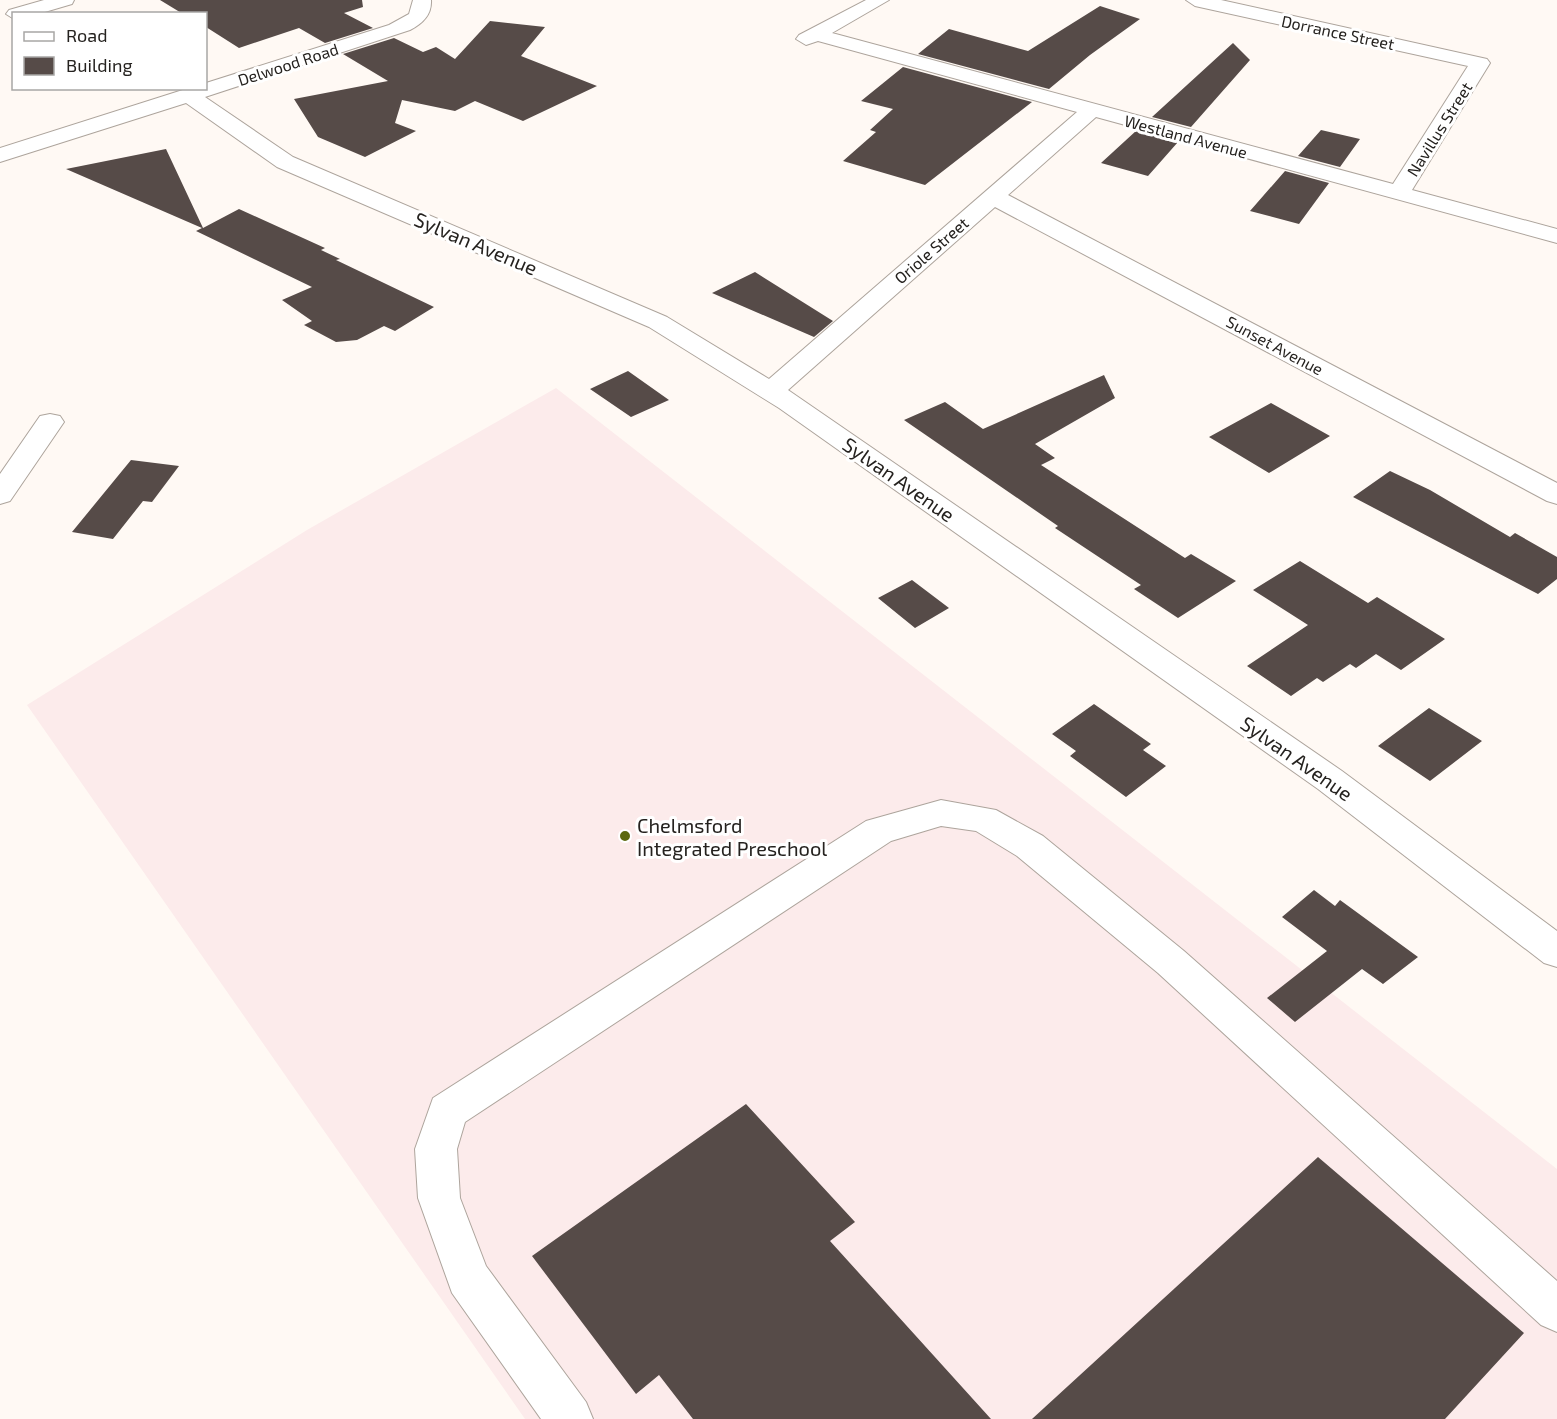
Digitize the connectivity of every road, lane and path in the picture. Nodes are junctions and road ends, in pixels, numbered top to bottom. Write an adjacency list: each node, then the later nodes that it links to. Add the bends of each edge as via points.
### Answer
1 (66, 0): 5 (street)
2 (422, 0): 7 (street, Delwood Road, via 420,16 405,25)
3 (880, 0): 10 (street, Westland Avenue, via 807,38)
4 (1210, 1): 6 (street, Dorrance Street)
5 (22, 12)
6 (1480, 63): 12 (street, Navillus Street)
7 (207, 89)
8 (204, 90): 9 (street, Delwood Road)
9 (189, 95): 11 (street, Delwood Road); 15 (street, Sylvan Avenue, via 285,162 658,322)
10 (1091, 110): 12 (street, Westland Avenue); 13 (street, Oriole Street)
11 (0, 155)
12 (1398, 194): 14 (street, Westland Avenue)
13 (993, 196): 15 (street, Oriole Street); 18 (street, Sunset Avenue)
14 (1557, 236)
15 (771, 392): 19 (street, Sylvan Avenue, via 1330,780)
16 (50, 422): 17 (street)
17 (0, 495)
18 (1557, 495)
19 (1557, 952)
20 (1557, 1310): 21 (street, via 1198,986 1038,853 984,819 941,813 879,831 448,1111 436,1149 439,1198 468,1278)
21 (569, 1419)

